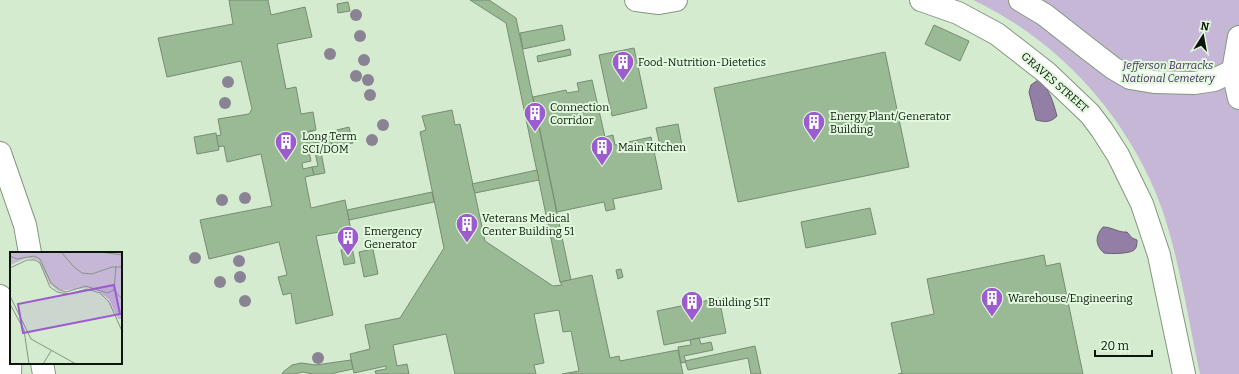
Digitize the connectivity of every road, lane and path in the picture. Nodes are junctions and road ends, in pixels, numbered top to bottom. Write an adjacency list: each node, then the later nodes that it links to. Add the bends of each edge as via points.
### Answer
1 (636, 0): 4 (street)
2 (921, 0): 14 (street, GRAVES STREET, via 958,13 997,34 1047,73 1090,114 1102,130 1118,155 1142,204 1159,255)
3 (1020, 0): 6 (street, via 1045,15 1113,68 1130,78 1154,82 1194,83 1214,80)
4 (667, 1)
5 (1239, 37): 6 (street)
6 (1233, 71): 7 (street)
7 (1239, 98)
8 (0, 153): 9 (street, via 25,225)
9 (30, 252)
10 (0, 296): 12 (street, via 10,345)
11 (42, 364): 13 (street)
12 (10, 374)
13 (44, 374)
14 (1184, 374)

